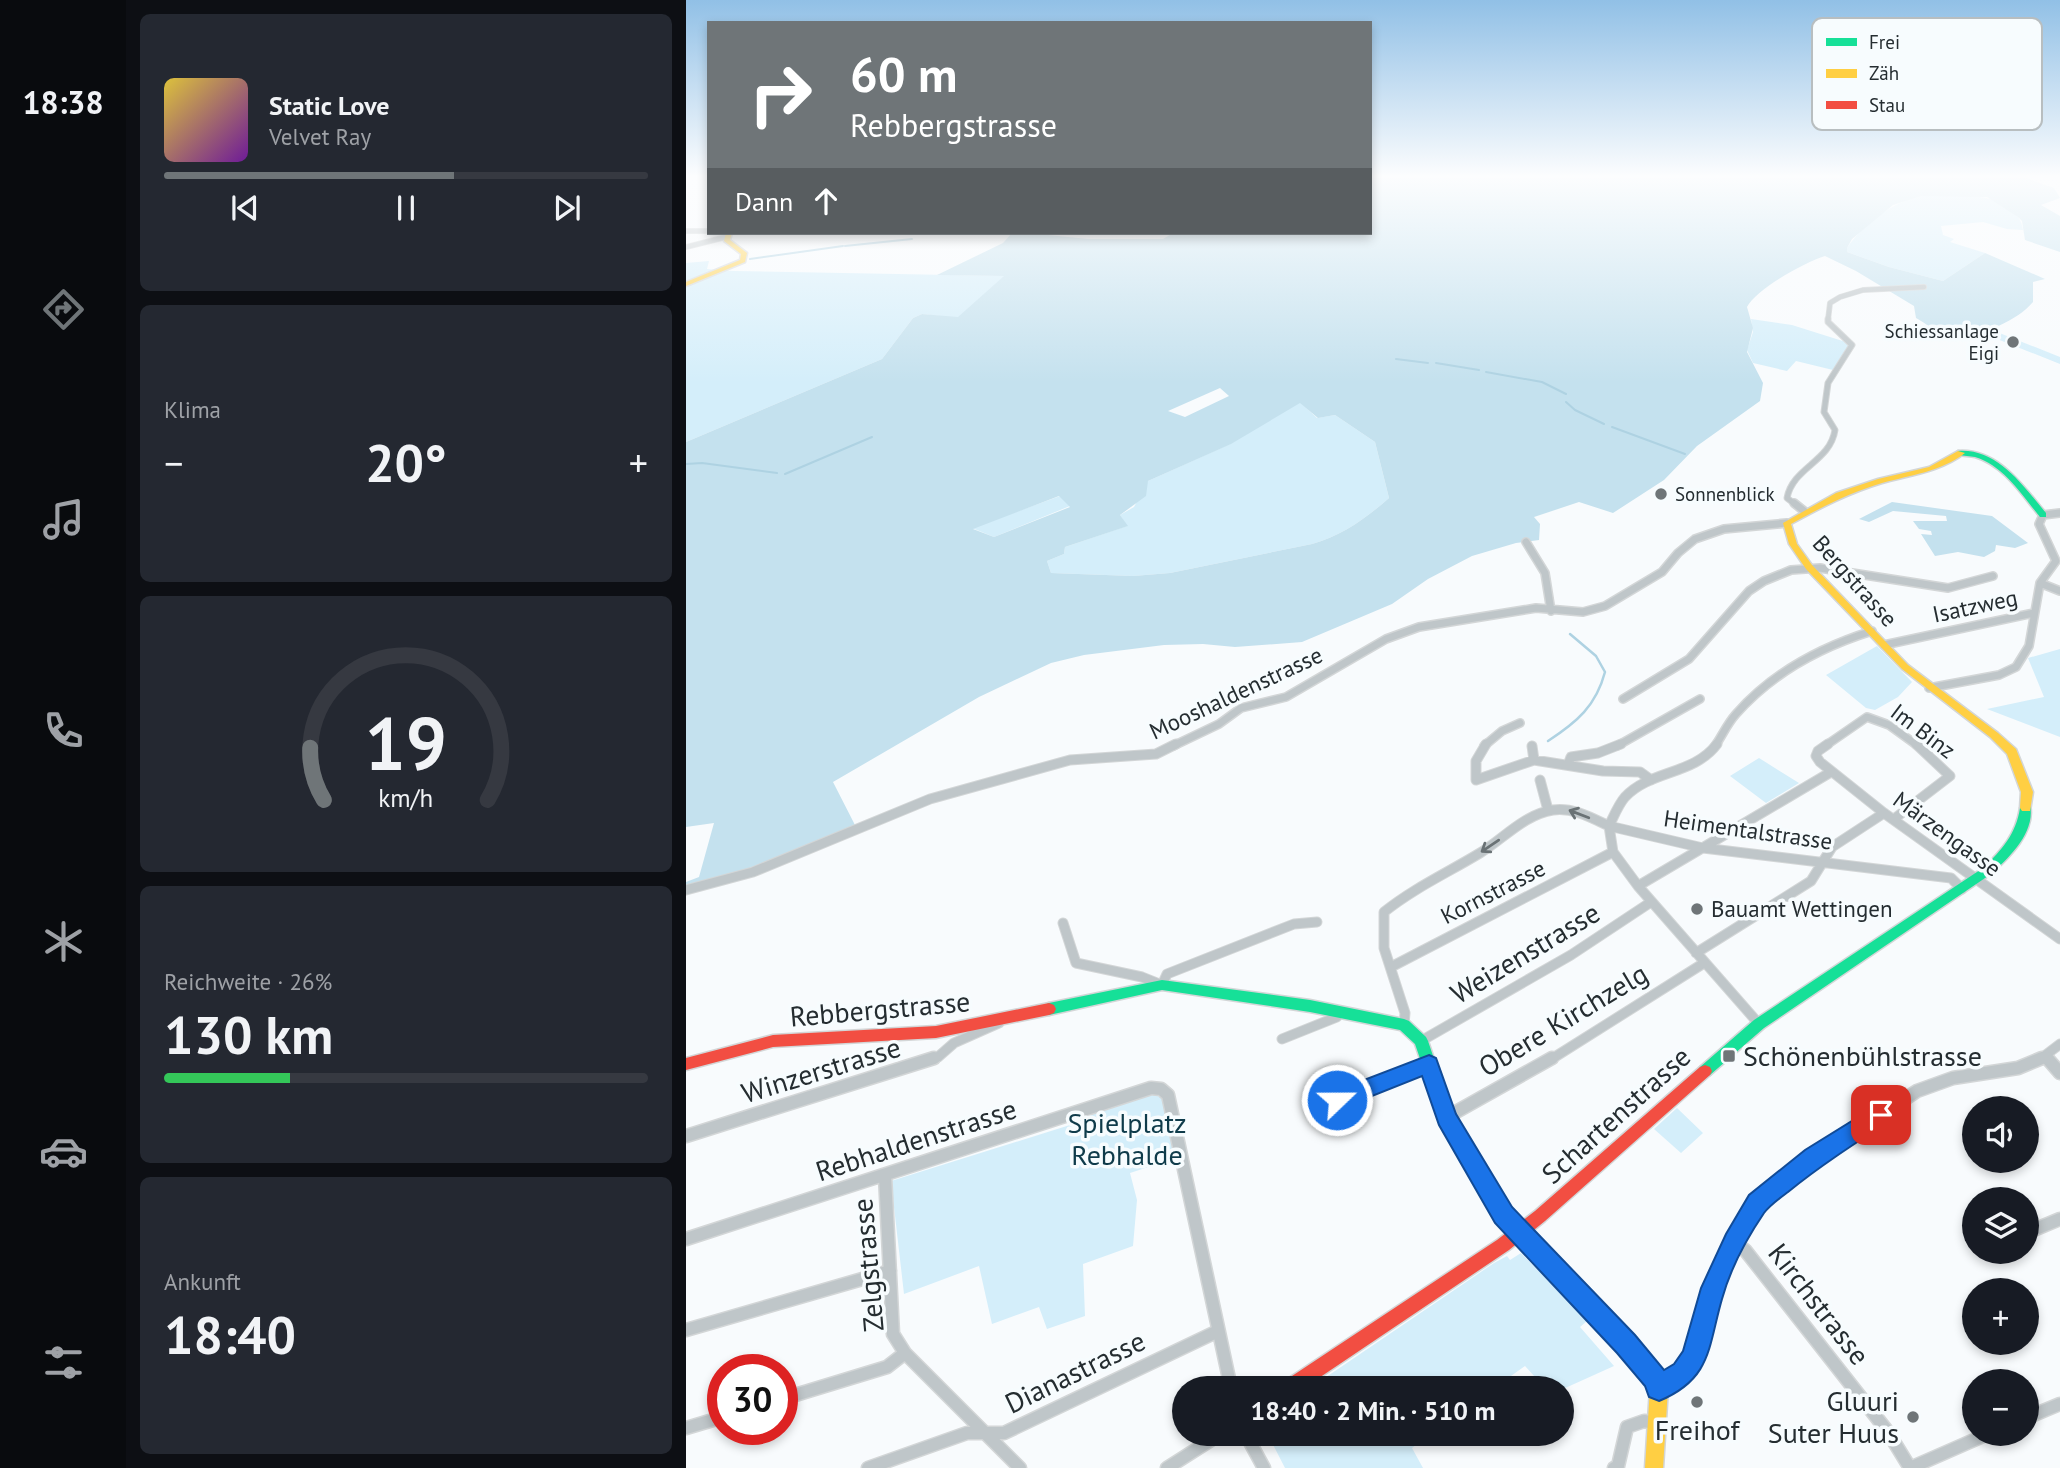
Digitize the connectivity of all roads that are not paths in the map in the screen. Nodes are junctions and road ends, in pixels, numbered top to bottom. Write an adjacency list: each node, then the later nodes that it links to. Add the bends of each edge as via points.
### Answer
1 (733, 247): 2 (street, via 745,255 743,261)
2 (686, 284)
3 (1924, 287): 4 (street, Bergstrasse, via 1882,288 1830,303 1828,321 1853,345 1828,383 1824,412 1835,430 1832,446 1787,492 1787,498)
4 (1804, 511): 6 (street, via 1837,495 1936,468 1964,452 2002,470); 7 (street, Bergstrasse)
5 (2060, 513): 6 (street)
6 (2043, 515): 11 (street, via 2039,524 2056,561)
7 (1787, 523): 9 (street, Bergstrasse, via 1793,544); 13 (street, Mooshaldenstrasse, via 1709,534 1686,545 1662,572 1625,596 1583,612)
8 (1526, 542): 13 (street, via 1545,573)
9 (1809, 568): 10 (street, via 1948,588); 15 (street, Bergstrasse); 18 (street, via 1782,574 1749,591 1689,659)
10 (1993, 576)
11 (2040, 583): 12 (street); 14 (street)
12 (2060, 591)
13 (1551, 611): 38 (street, Mooshaldenstrasse, via 1536,608 1419,627 1386,639 1286,697 1241,708 1219,724 1156,754 1070,761 930,799 752,872)
14 (2034, 613): 16 (street, Isatzweg); 17 (street, via 2029,646 2016,667 1998,675)
15 (1872, 631): 16 (street, Bergstrasse); 27 (street, Heimentalstrasse, via 1831,647 1775,679 1743,705 1706,757)
16 (1884, 645): 17 (street, Bergstrasse)
17 (1929, 688): 35 (street, Bergstrasse, via 2002,741 2024,779 2025,822 2018,838)
18 (1623, 699)
19 (1700, 699): 24 (street, via 1625,743 1571,757)
20 (1520, 723): 23 (street, via 1488,741 1473,774 1476,780)
21 (1532, 746): 23 (street)
22 (1816, 756): 25 (street, Märzengasse); 30 (street, Im Binz, via 1867,717 1913,743 1950,776)
23 (1534, 761): 24 (street)
24 (1568, 765): 27 (street, via 1640,772)
25 (1831, 772): 29 (street, Märzengasse); 32 (street)
26 (1540, 780): 28 (street)
27 (1651, 780): 31 (street, Heimentalstrasse, via 1626,796)
28 (1548, 810): 31 (street, one-way to 28, via 1566,809); 45 (street, one-way to 45, via 1402,896 1384,912 1384,948)
29 (1885, 813): 30 (street, Märzengasse); 34 (street, via 1832,847)
30 (1894, 819): 35 (street, Märzengasse)
31 (1609, 826): 32 (street, Heimentalstrasse); 33 (street)
32 (1703, 848): 34 (street, Heimentalstrasse); 36 (street)
33 (1613, 852): 36 (street); 45 (street, Kornstrasse)
34 (1825, 862): 37 (street, Heimentalstrasse, via 1951,878); 43 (street, via 1811,881)
35 (1975, 880): 37 (street, Schartenstrasse); 42 (street, Märzengasse)
36 (1638, 886): 39 (street)
37 (1962, 889): 49 (street, Schartenstrasse)
38 (686, 890)
39 (1651, 902): 43 (street); 52 (street, Weizenstrasse, via 1571,955)
40 (1317, 922): 46 (street, via 1294,924 1167,974)
41 (1063, 923): 46 (street, Rebbergstrasse, via 1076,963)
42 (2060, 939)
43 (1696, 953): 44 (street)
44 (1704, 963): 49 (street); 59 (street, Obere Kirchzelg, via 1535,1070)
45 (1391, 967): 50 (street, via 1405,1013)
46 (1162, 985): 47 (street, Rebbergstrasse); 48 (street, Rebbergstrasse)
47 (1340, 1012): 50 (street, Rebbergstrasse); 51 (street)
48 (999, 1019): 55 (street, Rebbergstrasse, via 936,1032 773,1041); 60 (street, Winzerstrasse, via 999,1024 954,1043 938,1057)
49 (1759, 1024): 64 (street, Schartenstrasse)
50 (1404, 1025): 52 (street)
51 (1282, 1039)
52 (1421, 1041): 56 (street)
53 (2060, 1044): 54 (street)
54 (2047, 1058): 57 (street); 66 (street, via 2028,1068 1935,1083 1901,1099 1813,1157 1758,1202)
55 (686, 1064)
56 (1429, 1064): 58 (street); 59 (street)
57 (2060, 1073)
58 (1320, 1107)
59 (1447, 1118): 64 (street, via 1481,1180)
60 (686, 1136)
61 (885, 1176): 65 (street, Rebhaldenstrasse); 67 (street, Zelgstrasse); 69 (street, Rebhaldenstrasse, via 1161,1088 1168,1095 1177,1130)
62 (2060, 1219): 63 (street)
63 (2039, 1228)
64 (1518, 1233): 72 (street, Schartenstrasse); 73 (street, via 1626,1344)
65 (686, 1239)
66 (1734, 1242): 73 (street, via 1710,1297 1693,1359 1683,1373); 90 (street, Kirchstrasse, via 1873,1412)
67 (890, 1271): 68 (street); 70 (street, Zelgstrasse, via 893,1334)
68 (686, 1330)
69 (1219, 1331): 71 (street); 80 (street, Dianastrasse, via 1004,1433)
70 (905, 1353): 74 (street, via 887,1367); 80 (street, Zelgstrasse)
71 (1228, 1376)
72 (1307, 1376)
73 (1659, 1388): 78 (street)
74 (798, 1394)
75 (2060, 1404): 76 (street)
76 (2039, 1413)
77 (707, 1422): 79 (street)
78 (1655, 1423): 88 (street, via 1644,1421 1627,1427); 89 (street)
79 (686, 1428)
80 (985, 1431): 84 (street, Dianastrasse, via 967,1433); 85 (street, Zelgstrasse)
81 (1962, 1445): 90 (street)
82 (1202, 1446): 86 (street)
83 (1252, 1446): 87 (street)
84 (869, 1468)
85 (1020, 1468)
86 (1167, 1468)
87 (1264, 1468)
88 (1614, 1468)
89 (1654, 1468)
90 (1910, 1468)

